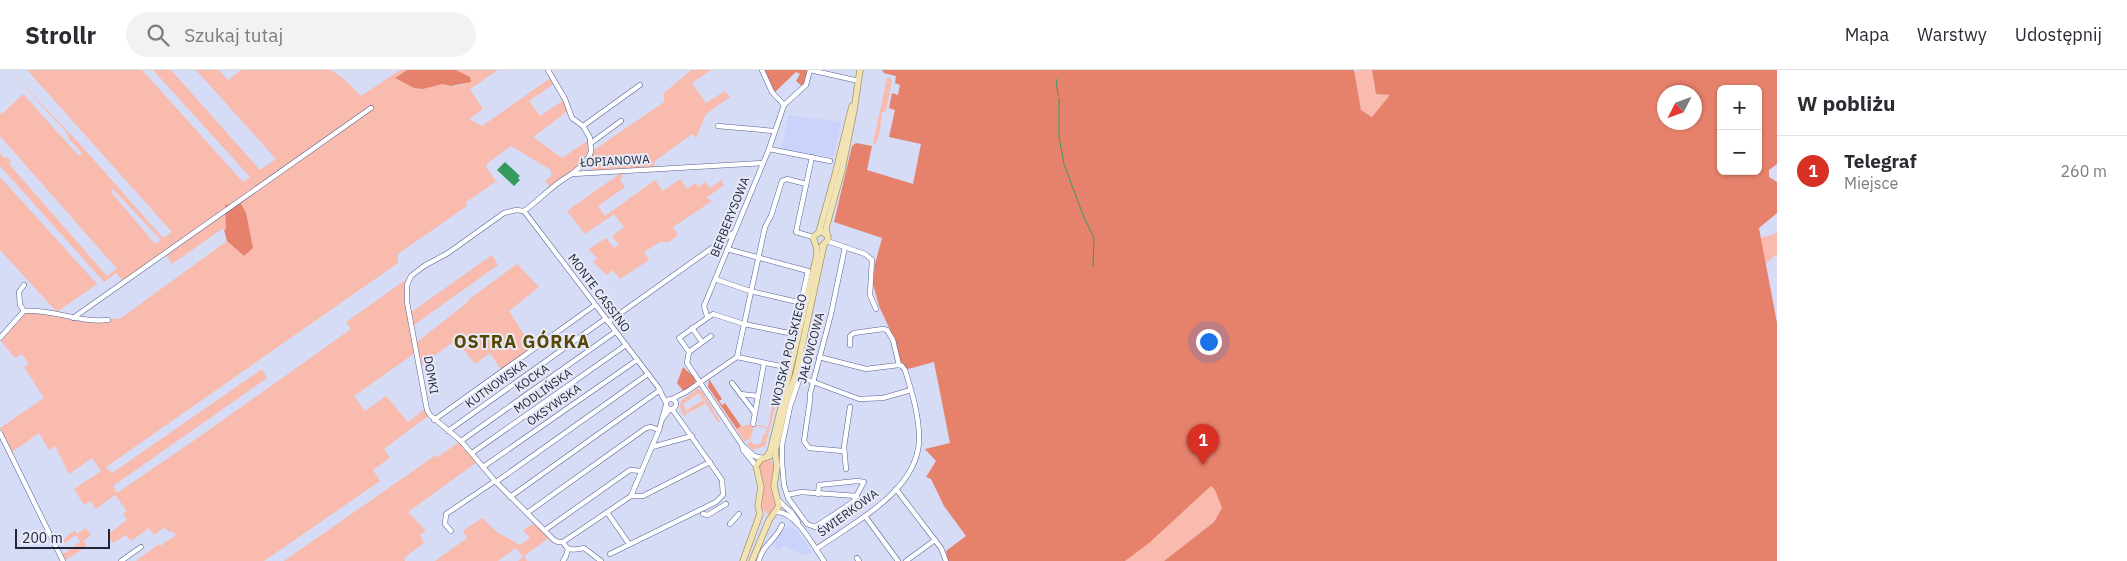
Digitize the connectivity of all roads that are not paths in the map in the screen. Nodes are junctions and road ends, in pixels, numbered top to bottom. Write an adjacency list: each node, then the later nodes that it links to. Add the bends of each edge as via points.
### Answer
1 (548, 70): 12 (street, via 572,118)
2 (762, 70): 9 (street, via 772,92)
3 (810, 70): 6 (street); 9 (street, via 806,85)
4 (860, 70): 6 (main road, WOJSKA POLSKIEGO)
5 (864, 70): 6 (main road, WOJSKA POLSKIEGO)
6 (859, 79): 8 (main road, WOJSKA POLSKIEGO)
7 (640, 85): 12 (street)
8 (855, 100): 26 (main road, WOJSKA POLSKIEGO); 28 (main road, WOJSKA POLSKIEGO)
9 (784, 105): 14 (street, BERBERYSOWA)
10 (371, 108): 41 (street)
11 (621, 122): 15 (street)
12 (583, 126): 15 (street)
13 (718, 126): 14 (street)
14 (774, 132): 16 (street, BERBERYSOWA)
15 (591, 143): 19 (street)
16 (769, 149): 17 (street); 20 (street, BERBERYSOWA)
17 (812, 157): 18 (street); 23 (street)
18 (830, 161)
19 (586, 162): 21 (street); 22 (street)
20 (763, 163): 21 (street, ŁOPIANOWA); 25 (street, BERBERYSOWA)
21 (595, 172): 22 (street, ŁOPIANOWA)
22 (572, 174): 24 (street, ŁOPIANOWA)
23 (806, 184): 27 (street, via 796,232); 32 (street, via 787,179 782,181)
24 (524, 211): 31 (street, ŁOPIANOWA, via 504,213); 37 (street, MONTE CASSINO)
25 (734, 232): 30 (street, BERBERYSOWA); 43 (street, KUTNOWSKA)
26 (819, 232): 27 (main road); 28 (main road, via 824,231)
27 (813, 240): 28 (main road, via 820,246); 85 (main road, WOJSKA POLSKIEGO, via 817,252 796,350 770,452)
28 (826, 240): 29 (street); 86 (main road, WOJSKA POLSKIEGO, via 796,374 779,432)
29 (845, 247): 38 (street, via 865,254 873,261 870,291); 55 (street, JAŁOWCOWA)
30 (727, 249): 32 (street); 33 (street, BERBERYSOWA)
31 (436, 259): 74 (street, DOMKI, via 411,276 406,293 427,410)
32 (758, 259): 35 (street); 36 (street, WOJSKA POLSKIEGO, via 808,270)
33 (715, 279): 35 (street); 40 (street, BERBERYSOWA, via 704,306)
34 (24, 286): 39 (street, via 19,292)
35 (750, 291): 36 (street); 44 (street)
36 (802, 303): 44 (street, WOJSKA POLSKIEGO, via 794,334)
37 (594, 305): 43 (street, MONTE CASSINO); 74 (street)
38 (876, 308)
39 (24, 311): 41 (street, via 55,312); 48 (street)
40 (708, 316): 44 (street, via 713,314); 45 (street)
41 (74, 318): 42 (street)
42 (108, 320)
43 (606, 321): 46 (street, MONTE CASSINO); 77 (street, KUTNOWSKA)
44 (744, 324): 54 (street)
45 (692, 328): 49 (street); 52 (street, via 679,338)
46 (615, 332): 50 (street, MONTE CASSINO); 80 (street, KOCKA)
47 (711, 336): 49 (street)
48 (1, 337)
49 (702, 342): 52 (street)
50 (626, 345): 56 (street, MONTE CASSINO); 84 (street, MODLIŃSKA)
51 (850, 345): 58 (street, ŚWIERKOWA, via 852,333 887,330)
52 (689, 352): 62 (street, via 687,363)
53 (807, 352): 61 (street, WOJSKA POLSKIEGO)
54 (737, 357): 57 (street); 62 (street)
55 (819, 357): 58 (street, via 866,369); 63 (street, JAŁOWCOWA)
56 (637, 360): 60 (street, MONTE CASSINO); 89 (street, OKSYWSKA)
57 (764, 363): 59 (street); 69 (street)
58 (899, 365): 66 (street, ŚWIERKOWA, via 903,367)
59 (785, 367)
60 (648, 374): 65 (street, MONTE CASSINO); 92 (street)
61 (800, 378): 63 (street); 97 (street, WOJSKA POLSKIEGO, via 782,445)
62 (700, 382): 67 (street); 81 (street)
63 (812, 382): 66 (street, via 866,399); 83 (street, JAŁOWCOWA, via 806,446)
64 (732, 383): 68 (street)
65 (659, 389): 70 (street, MONTE CASSINO); 71 (street, MONTE CASSINO); 95 (street)
66 (910, 390): 93 (street, ŚWIERKOWA, via 919,444 910,471)
67 (686, 392): 70 (street); 71 (street)
68 (740, 394): 69 (street); 73 (street)
69 (758, 396): 73 (street)
70 (672, 398): 71 (street)
71 (671, 406): 76 (street); 79 (street)
72 (850, 407): 83 (street)
73 (754, 412): 75 (street)
74 (434, 420): 77 (street, DOMKI)
75 (753, 424)
76 (659, 430): 82 (street); 103 (street, via 646,428)
77 (448, 431): 80 (street, DOMKI)
78 (0, 433): 120 (street)
79 (692, 436): 82 (street); 87 (street)
80 (461, 441): 84 (street, DOMKI)
81 (742, 445): 85 (street, via 754,456); 88 (street)
82 (652, 447): 91 (street)
83 (843, 451): 90 (street)
84 (472, 453): 89 (street, DOMKI)
85 (765, 457): 86 (main road); 88 (main road)
86 (776, 460): 99 (main road, WOJSKA POLSKIEGO, via 774,486)
87 (710, 462): 96 (street, via 643,496); 115 (street, via 724,484 721,498)
88 (756, 466): 102 (main road, via 761,488)
89 (483, 467): 92 (street, DOMKI)
90 (846, 469)
91 (642, 471): 96 (street); 111 (street, via 630,470)
92 (495, 481): 95 (street, DOMKI); 112 (street, via 446,514 444,524)
93 (896, 489): 107 (street, ŚWIERKOWA); 113 (street)
94 (818, 494): 97 (street, via 802,492); 98 (street); 98 (street, via 819,485 864,481)
95 (510, 496): 103 (street, DOMKI)
96 (631, 496): 101 (street)
97 (787, 496): 98 (street, WOJSKA POLSKIEGO, via 804,522 813,528)
98 (857, 496)
99 (779, 501): 106 (main road); 109 (street, via 792,512)
100 (726, 504): 104 (street, via 708,515)
101 (607, 512): 114 (street); 115 (street)
102 (760, 512): 106 (main road); 124 (main road)
103 (527, 513): 111 (street, DOMKI)
104 (703, 514)
105 (739, 514): 108 (street)
106 (773, 514): 109 (street, via 786,513); 125 (main road)
107 (865, 516): 118 (street, ŚWIERKOWA); 128 (street)
108 (730, 524)
109 (798, 524): 118 (street)
110 (782, 525): 126 (street, via 779,533 765,546)
111 (544, 530): 114 (street, DOMKI, via 554,541)
112 (451, 531)
113 (935, 540): 129 (street); 130 (street)
114 (563, 542): 117 (street, DOMKI)
115 (629, 544): 119 (street)
116 (141, 547): 121 (street)
117 (568, 549): 122 (street); 123 (street, via 584,548)
118 (816, 549): 127 (street)
119 (610, 554)
120 (63, 561)
121 (121, 561)
122 (563, 561)
123 (601, 561)
124 (743, 561)
125 (752, 561)
126 (759, 561)
127 (824, 561)
128 (898, 561)
129 (906, 561)
130 (946, 561)

